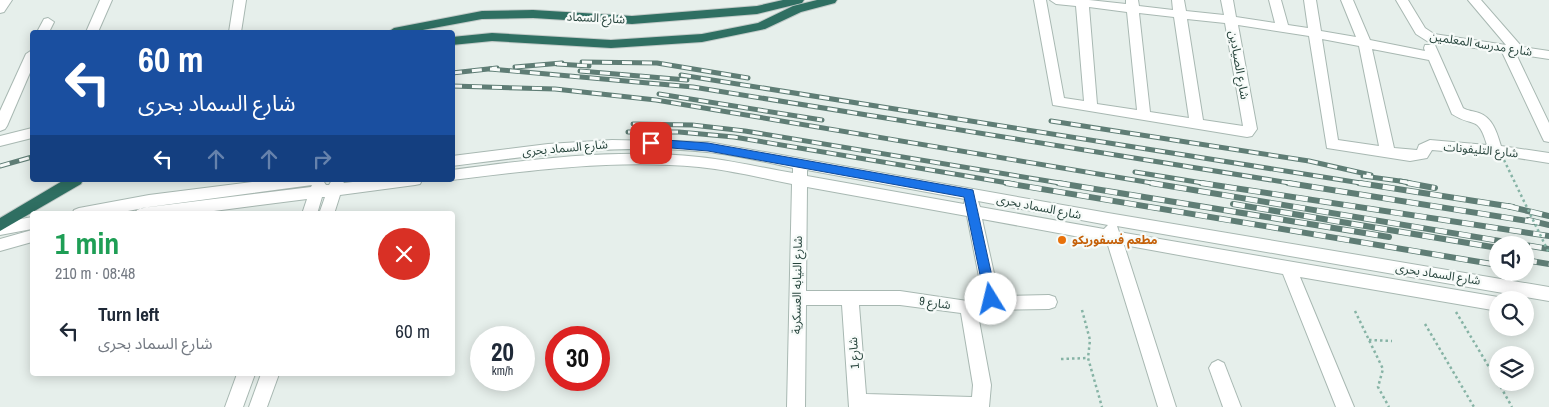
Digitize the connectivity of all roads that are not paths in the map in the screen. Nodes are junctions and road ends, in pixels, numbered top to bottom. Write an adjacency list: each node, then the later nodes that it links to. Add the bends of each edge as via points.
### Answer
1 (6, 0): 17 (street)
2 (106, 0): 22 (street)
3 (240, 0): 23 (street)
4 (831, 0): 15 (highway, شارع السماد)
5 (1040, 0): 36 (street, via 1056,100)
6 (1056, 0): 14 (street)
7 (1178, 0): 19 (street)
8 (1227, 0): 20 (street, شارع الصيادين)
9 (1275, 0): 21 (street)
10 (1310, 0): 28 (street)
11 (1347, 0): 31 (street)
12 (1402, 0): 29 (street, شارع مدرسه المعلمين)
13 (1474, 0): 32 (street)
14 (1082, 1): 16 (street); 36 (street)
15 (798, 4): 18 (highway, شارع السماد); 26 (highway, via 719,26); 30 (highway, شارع السماد, via 779,19 752,28 693,39 611,44 492,37)
16 (1133, 4): 19 (street); 37 (street)
17 (0, 9)
18 (757, 10): 24 (highway, شارع السماد, via 632,20 508,13); 26 (highway)
19 (1180, 14): 20 (street); 38 (street)
20 (1231, 20): 21 (street); 38 (street, شارع الصيادين, via 1250,129 1247,132)
21 (1283, 28): 28 (street)
22 (93, 30)
23 (235, 30)
24 (404, 30)
25 (427, 30): 26 (highway, via 481,22 537,22)
26 (663, 30): 27 (highway, via 600,35 507,29)
27 (455, 33)
28 (1314, 33): 31 (street); 44 (street, شارع التليفونات, via 1330,141 1335,145)
29 (1425, 35): 32 (street, شارع مدرسه المعلمين); 34 (street)
30 (455, 41)
31 (1364, 44): 34 (street); 44 (street)
32 (1513, 49): 33 (street, شارع مدرسه المعلمين); 41 (street)
33 (1549, 55)
34 (1434, 57): 45 (street, via 1456,111 1484,122)
35 (30, 58): 39 (street)
36 (1092, 108): 37 (street)
37 (1144, 116): 38 (street)
38 (1197, 125)
39 (0, 126)
40 (30, 134): 42 (street)
41 (1549, 137)
42 (0, 141)
43 (620, 151): 46 (street, شارع السماد بحرى); 49 (street, شارع السماد بحرى, via 663,143); 51 (street, شارع السماد بحرى)
44 (1388, 153): 45 (street, شارع التليفونات, via 1416,156 1430,145)
45 (1500, 155): 47 (street, شارع التليفونات)
46 (534, 157): 48 (street, شارع السماد بحرى); 50 (street, شارع السماد بحرى)
47 (1549, 158)
48 (455, 161)
49 (800, 162): 51 (street, شارع النيابه العسكرية); 57 (street, شارع السماد بحرى)
50 (455, 174)
51 (799, 179): 59 (street, شارع السماد بحرى); 73 (street, شارع النيابه العسكرية)
52 (57, 182): 63 (highway)
53 (73, 182): 66 (highway)
54 (383, 182): 56 (street)
55 (316, 184): 56 (street); 58 (street); 61 (street)
56 (336, 185): 62 (street)
57 (969, 193): 59 (street); 64 (street, شارع السماد بحرى)
58 (145, 209): 60 (street)
59 (972, 210): 69 (street, شارع السماد بحرى); 76 (street, via 991,292)
60 (119, 211)
61 (310, 211)
62 (327, 211)
63 (0, 214)
64 (1108, 220): 69 (street); 72 (street, شارع السماد بحرى, via 1484,282)
65 (30, 223): 67 (street)
66 (0, 225)
67 (0, 229)
68 (30, 237): 70 (street)
69 (1114, 238): 71 (street, شارع السماد بحرى); 87 (street)
70 (0, 245)
71 (1289, 269): 77 (street, شارع السماد بحرى); 89 (street)
72 (1540, 297)
73 (797, 298): 74 (street, شارع 9); 86 (street, شارع النيابه العسكرية)
74 (850, 298): 78 (street, شارع 9, via 900,298); 82 (street, شارع 1)
75 (1049, 302): 76 (street, شارع 9)
76 (989, 303): 78 (street, شارع 9, via 980,308)
77 (1489, 303)
78 (968, 308): 83 (street, via 982,385)
79 (1218, 368): 88 (street)
80 (269, 376): 81 (street); 85 (street)
81 (245, 377): 84 (street)
82 (858, 404): 83 (street)
83 (980, 406)
84 (234, 407)
85 (258, 407)
86 (796, 407)
87 (1167, 407)
88 (1232, 407)
89 (1345, 407)

